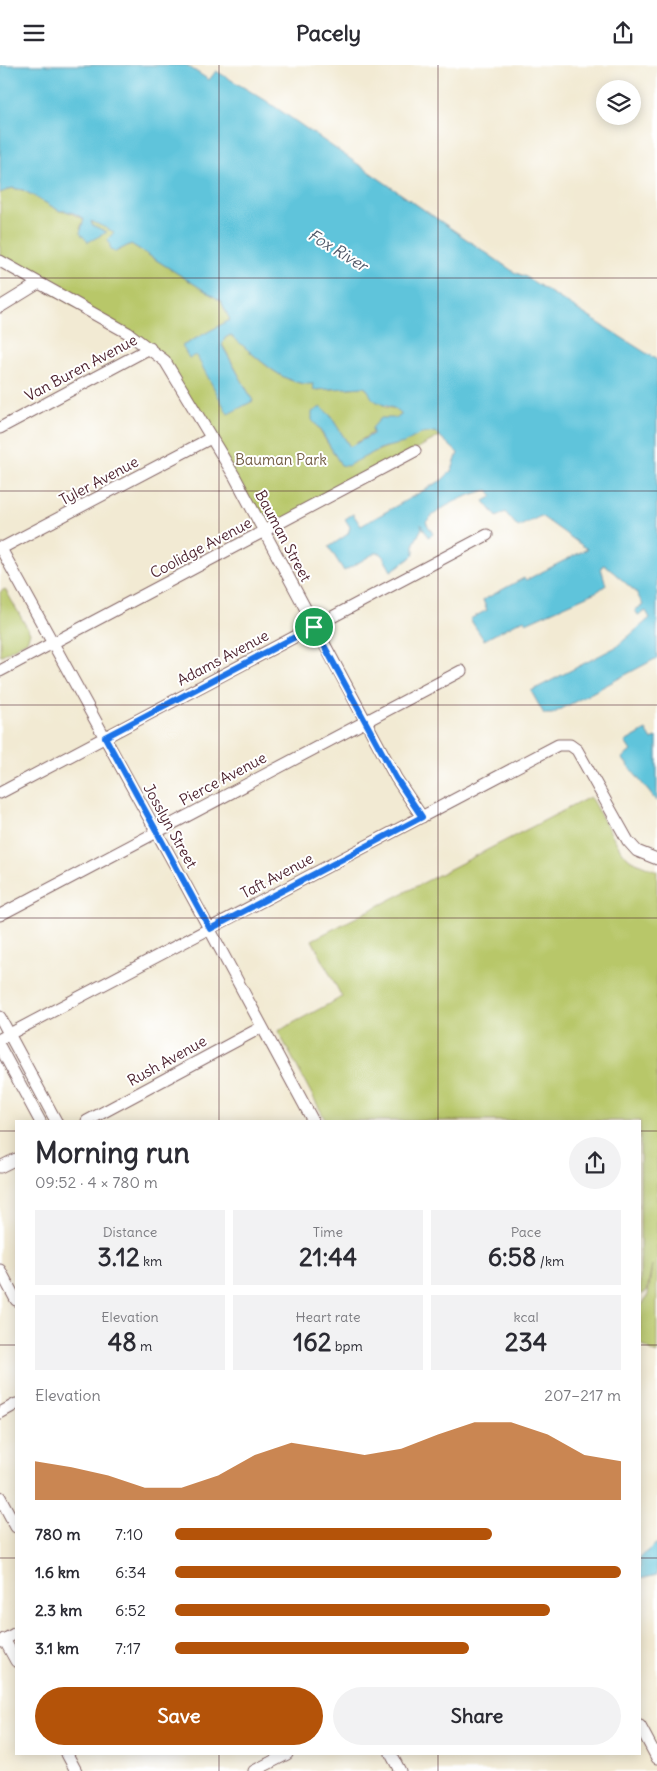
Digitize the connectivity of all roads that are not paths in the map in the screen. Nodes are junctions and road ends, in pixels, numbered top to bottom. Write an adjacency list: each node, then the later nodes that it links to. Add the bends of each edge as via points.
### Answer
1 (0, 261): 2 (street, Bauman Street)
2 (39, 283): 3 (street); 4 (street, Bauman Street)
3 (0, 307)
4 (150, 348): 5 (street, Van Buren Avenue); 6 (street, Bauman Street, via 174,374)
5 (0, 428)
6 (211, 438): 8 (street, Bauman Street); 10 (street, Tyler Avenue)
7 (415, 451): 8 (street, Coolidge Avenue)
8 (264, 532): 11 (street, Bauman Street); 12 (street, Coolidge Avenue)
9 (487, 535): 11 (street, Adams Avenue)
10 (0, 548): 12 (street, Josslyn Street)
11 (314, 627): 15 (street, Bauman Street); 16 (street, Adams Avenue)
12 (52, 643): 13 (street, Coolidge Avenue); 16 (street, Josslyn Street)
13 (0, 671)
14 (461, 671): 15 (street, Pierce Avenue)
15 (364, 721): 18 (street, Bauman Street); 19 (street, Pierce Avenue)
16 (105, 737): 17 (street, Adams Avenue); 19 (street, Josslyn Street)
17 (0, 793)
18 (422, 817): 20 (street, Taft Avenue, via 558,745 570,745 579,753 628,841 637,851); 22 (street, Taft Avenue)
19 (157, 831): 21 (street, Pierce Avenue); 22 (street, Josslyn Street)
20 (657, 859)
21 (0, 915)
22 (210, 929): 24 (street, Josslyn Street); 25 (street, Taft Avenue)
23 (0, 1017): 25 (street)
24 (262, 1027): 29 (street, Rush Avenue); 30 (street, Josslyn Street)
25 (5, 1037): 28 (street)
26 (0, 1047): 27 (street)
27 (39, 1120)
28 (55, 1120)
29 (89, 1120)
30 (312, 1120)
31 (15, 1160): 32 (street)
32 (0, 1167)
33 (0, 1270): 34 (street)
34 (15, 1298)
35 (15, 1406): 36 (street)
36 (0, 1413)
37 (0, 1497): 38 (street)
38 (15, 1525)
39 (15, 1634): 40 (street)
40 (2, 1641): 41 (street)
41 (15, 1660)
42 (641, 1729): 46 (street)
43 (68, 1755): 47 (street)
44 (285, 1755): 48 (street)
45 (392, 1755): 49 (street)
46 (657, 1758)
47 (76, 1771)
48 (254, 1771)
49 (400, 1771)

